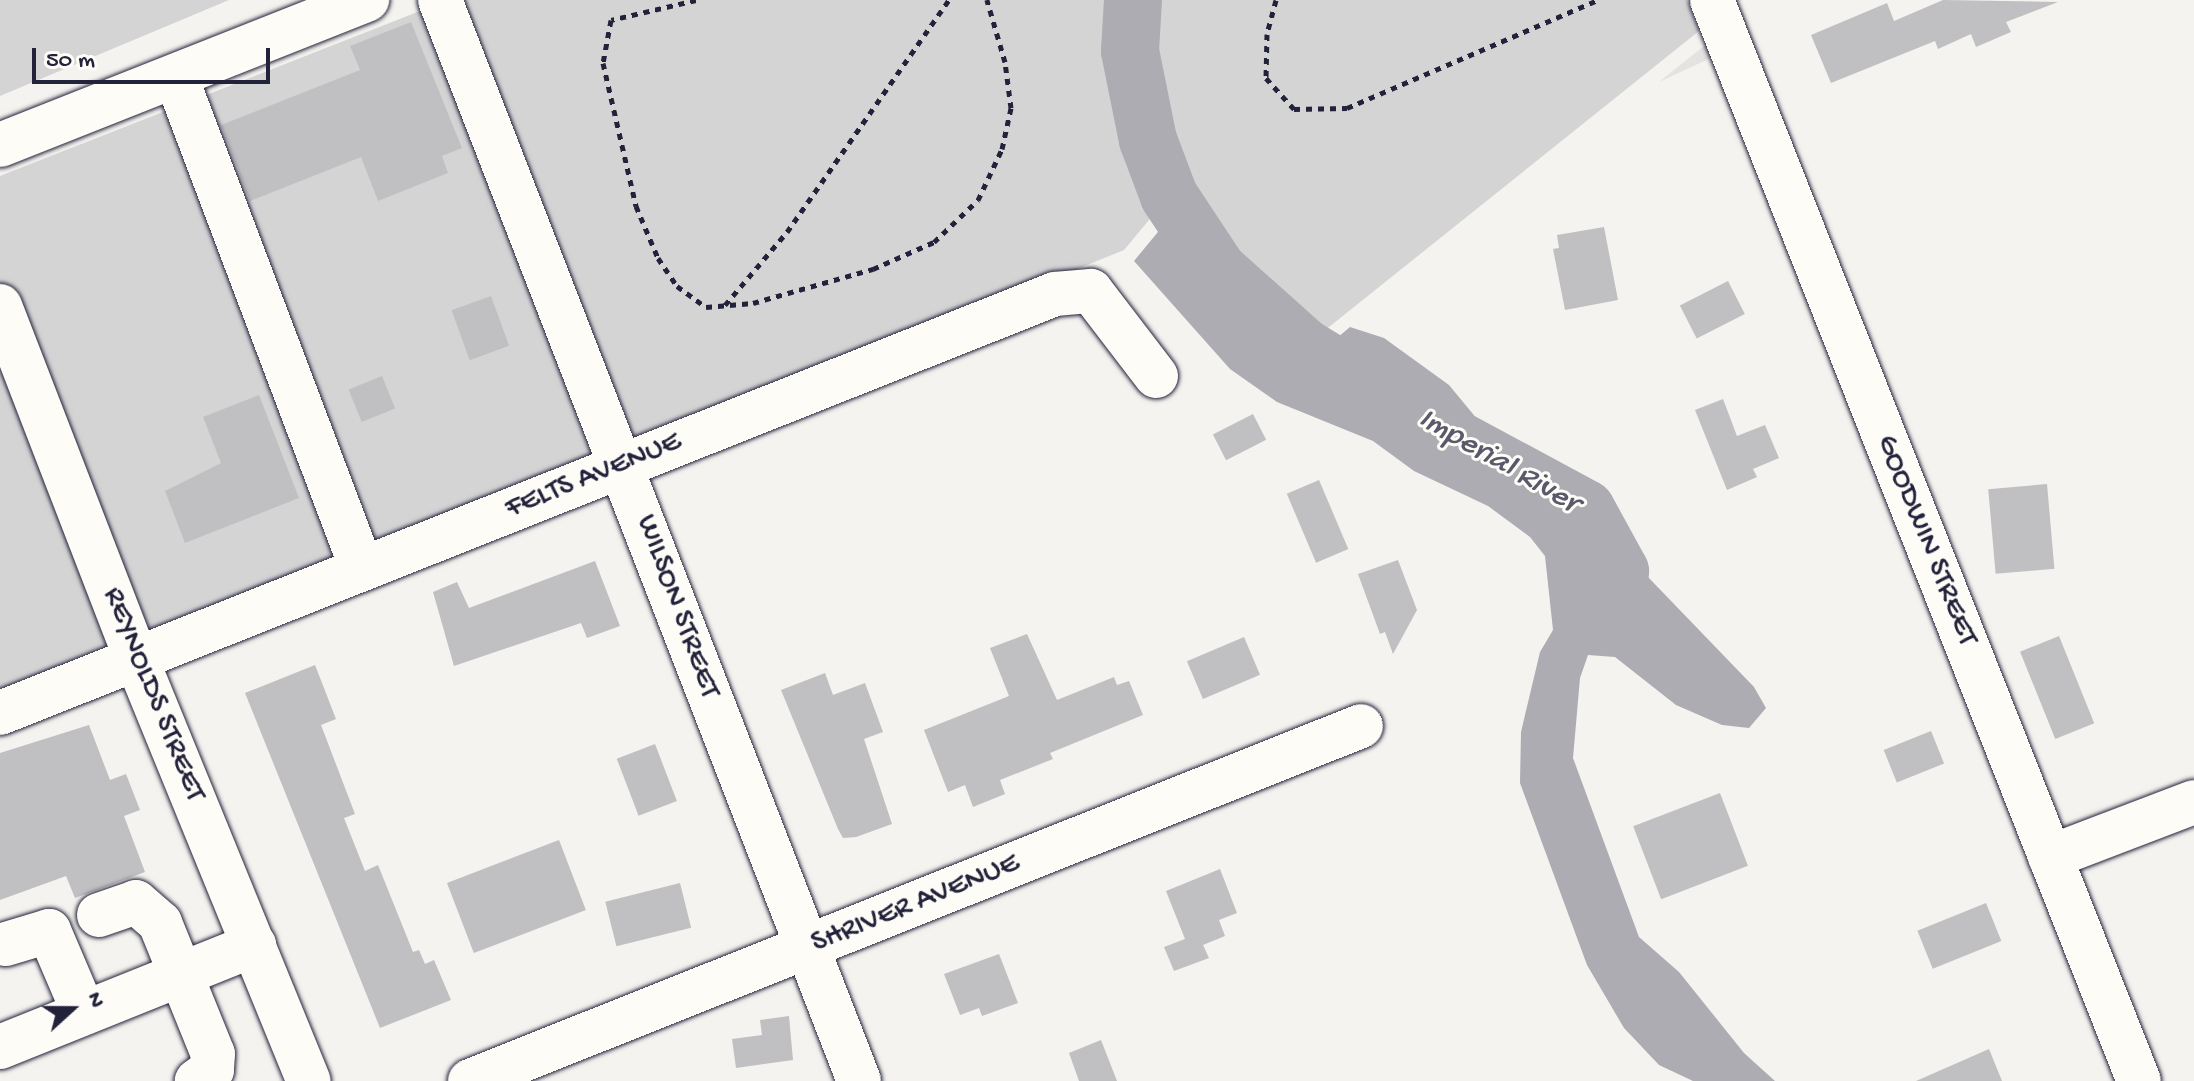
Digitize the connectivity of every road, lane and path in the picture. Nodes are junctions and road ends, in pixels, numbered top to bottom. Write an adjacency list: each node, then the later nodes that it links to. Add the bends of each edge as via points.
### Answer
1 (296, 0): 11 (street)
2 (367, 0): 10 (street)
3 (440, 0): 16 (street, WILSON STREET)
4 (696, 0): 13 (path, via 611,20 603,63 636,206 658,258 677,286 706,307)
5 (949, 0): 13 (path, via 787,232)
6 (987, 0): 13 (path, via 1005,62 1011,108 1002,149 978,200 934,242 873,269 753,303)
7 (1276, 0): 8 (path, via 1267,34 1266,78 1294,109 1347,108)
8 (1598, 0)
9 (1712, 0): 22 (street, GOODWIN STREET)
10 (176, 77): 12 (street); 17 (street)
11 (0, 118)
12 (0, 145)
13 (725, 305)
14 (0, 306): 18 (street, REYNOLDS STREET)
15 (1156, 376): 16 (street, FELTS AVENUE, via 1091,291 1055,294)
16 (624, 466): 17 (street, FELTS AVENUE); 26 (street, WILSON STREET)
17 (362, 569): 18 (street, FELTS AVENUE)
18 (136, 658): 19 (street, FELTS AVENUE); 25 (street, REYNOLDS STREET)
19 (0, 713)
20 (1361, 726): 26 (street, SHRIVER AVENUE)
21 (2194, 802): 22 (street)
22 (2050, 857): 34 (street, GOODWIN STREET)
23 (77, 922): 24 (street); 27 (street, via 136,902 160,923); 28 (street)
24 (6, 944)
25 (254, 945): 27 (street); 31 (street, REYNOLDS STREET)
26 (808, 949): 32 (street, SHRIVER AVENUE); 33 (street, WILSON STREET)
27 (182, 975): 28 (street); 30 (street, via 213,1054 212,1070)
28 (84, 1013): 29 (street)
29 (0, 1047)
30 (197, 1081)
31 (309, 1081)
32 (470, 1081)
33 (859, 1081)
34 (2139, 1081)

